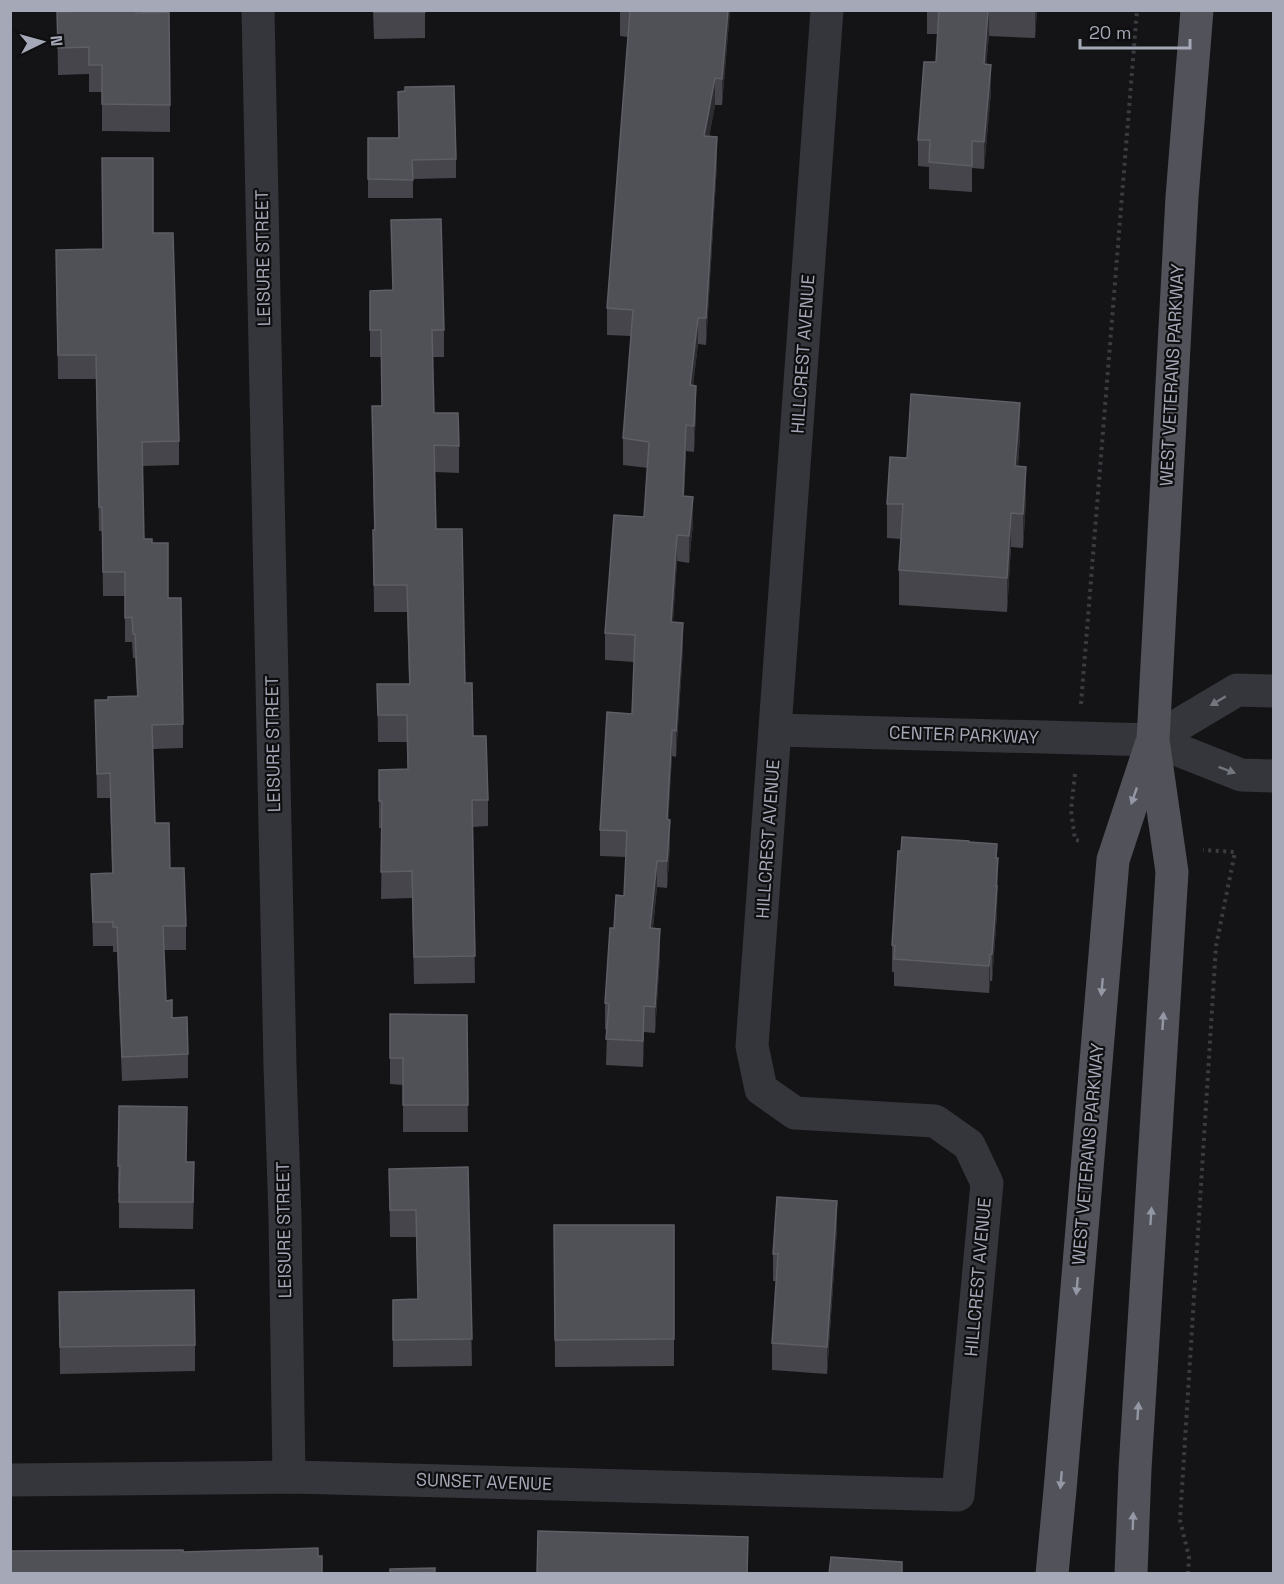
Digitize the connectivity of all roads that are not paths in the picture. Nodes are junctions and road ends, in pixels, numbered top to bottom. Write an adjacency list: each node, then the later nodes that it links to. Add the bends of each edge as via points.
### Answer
1 (258, 10): 8 (street, LEISURE STREET)
2 (827, 10): 5 (street, HILLCREST AVENUE)
3 (1197, 10): 6 (main road, WEST VETERANS PARKWAY, via 1182,197)
4 (1274, 691): 6 (street, one-way to 6, via 1237,690)
5 (776, 730): 6 (street, CENTER PARKWAY); 10 (street, HILLCREST AVENUE, via 752,1046 761,1089 795,1113 935,1121 969,1145 987,1183)
6 (1153, 740): 7 (street, CENTER PARKWAY, one-way to 7, via 1241,775); 11 (main road, WEST VETERANS PARKWAY, one-way to 11, via 1113,860); 12 (main road, WEST VETERANS PARKWAY, one-way to 6, via 1172,872)
7 (1274, 776)
8 (289, 1477): 9 (street, SUNSET AVENUE); 10 (street, SUNSET AVENUE)
9 (10, 1480)
10 (958, 1495)
11 (1052, 1574)
12 (1131, 1574)

